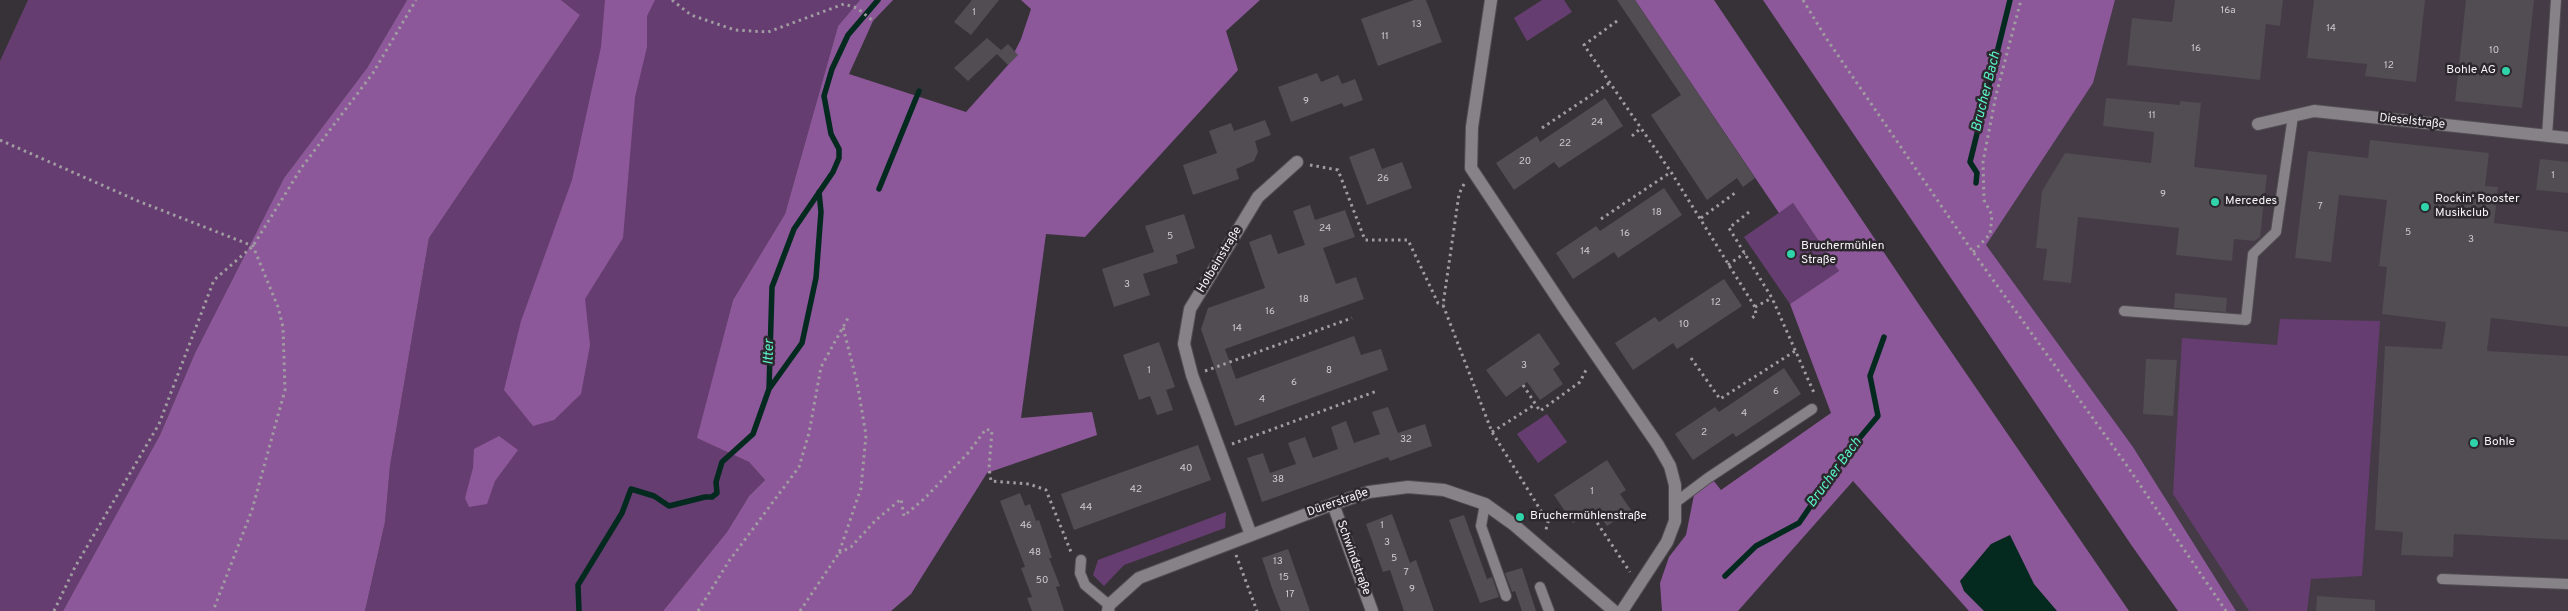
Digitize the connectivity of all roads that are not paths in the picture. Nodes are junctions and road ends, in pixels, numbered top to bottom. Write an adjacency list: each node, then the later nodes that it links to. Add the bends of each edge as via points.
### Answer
1 (1490, 0): 10 (street, via 1472,127 1471,168 1658,445 1670,466)
2 (2556, 0): 5 (lane)
3 (2293, 116): 4 (street, Dieselstraße); 5 (street, Dieselstraße, via 2314,111); 8 (lane, via 2276,232 2253,254 2246,320)
4 (2258, 124)
5 (2547, 136): 6 (street, Dieselstraße)
6 (2568, 138)
7 (1297, 162): 13 (street, Holbeinstraße, via 1258,196 1190,309 1184,344 1192,375)
8 (2124, 310)
9 (1812, 409): 10 (lane)
10 (1676, 502): 23 (street, via 1675,521 1668,542)
11 (1333, 504): 12 (street, Dürerstraße, via 1369,492 1408,487 1444,490); 13 (street, Dürerstraße); 20 (street, Schwindstraße)
12 (1485, 504): 18 (lane, via 1481,526); 22 (street, Dürerstraße, via 1542,548)
13 (1251, 535): 19 (street, Dürerstraße, via 1139,578)
14 (1081, 560): 19 (lane, via 1080,573 1085,585)
15 (2442, 579): 16 (lane)
16 (2568, 584)
17 (1540, 588): 21 (lane)
18 (1506, 596)
19 (1108, 608)
20 (1372, 611)
21 (1549, 611)
22 (1614, 611)
23 (1622, 611)

